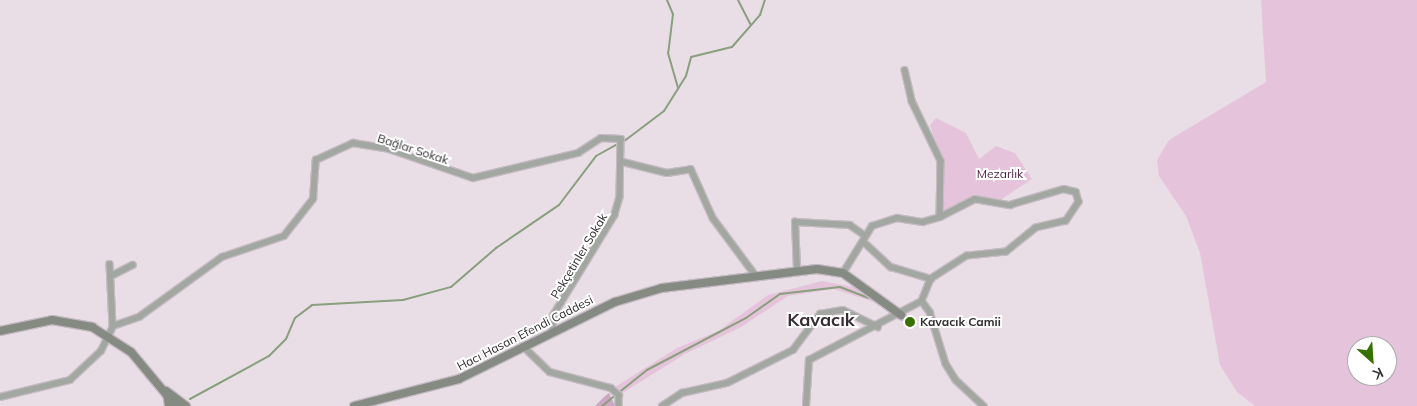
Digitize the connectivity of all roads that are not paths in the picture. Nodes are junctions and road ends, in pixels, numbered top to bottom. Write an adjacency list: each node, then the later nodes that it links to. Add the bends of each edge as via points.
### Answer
1 (905, 70): 3 (street, via 912,101 941,161)
2 (623, 162): 10 (street, via 667,173 691,169 713,218); 14 (street, Bağlar Sokak, via 621,139 601,138 578,153 474,178 389,149 344,144 316,160 313,199 284,236 222,257 139,317); 17 (street, Pekçetinler Sokak, via 615,215 554,315)
3 (940, 218): 4 (street, via 923,222 897,218 872,226); 11 (street, via 975,199 1010,205 1064,189 1078,195 1077,206 1066,221 1036,228 1006,252 967,256)
4 (865, 239): 7 (street, via 850,225 795,222); 8 (street); 11 (street, via 891,267)
5 (110, 264): 9 (street)
6 (134, 265): 9 (street)
7 (797, 270): 8 (street, Hacı Hasan Efendi Caddesi); 10 (street, Hacı Hasan Efendi Caddesi)
8 (843, 273): 13 (street)
9 (113, 275): 14 (street)
10 (756, 276): 17 (street, Hacı Hasan Efendi Caddesi, via 646,291)
11 (931, 280): 12 (street)
12 (922, 301): 13 (street); 29 (street, via 930,312 946,364)
13 (902, 315): 15 (street)
14 (113, 326): 18 (street)
15 (878, 327): 27 (street, via 843,310 820,314 793,350 720,385 682,393); 28 (street, via 809,360)
16 (2, 330): 18 (street, via 52,320 74,322)
17 (553, 330): 19 (street, Hacı Hasan Efendi Caddesi)
18 (109, 335): 20 (street); 21 (street, via 97,355 70,380)
19 (523, 346): 25 (street, Hacı Hasan Efendi Caddesi, via 459,379); 26 (street, via 550,372 611,388 619,395)
20 (166, 391): 22 (street); 23 (street); 24 (street)
21 (0, 397)
22 (170, 406)
23 (176, 406)
24 (186, 406)
25 (354, 406)
26 (619, 406)
27 (662, 406)
28 (806, 406)
29 (984, 406)

